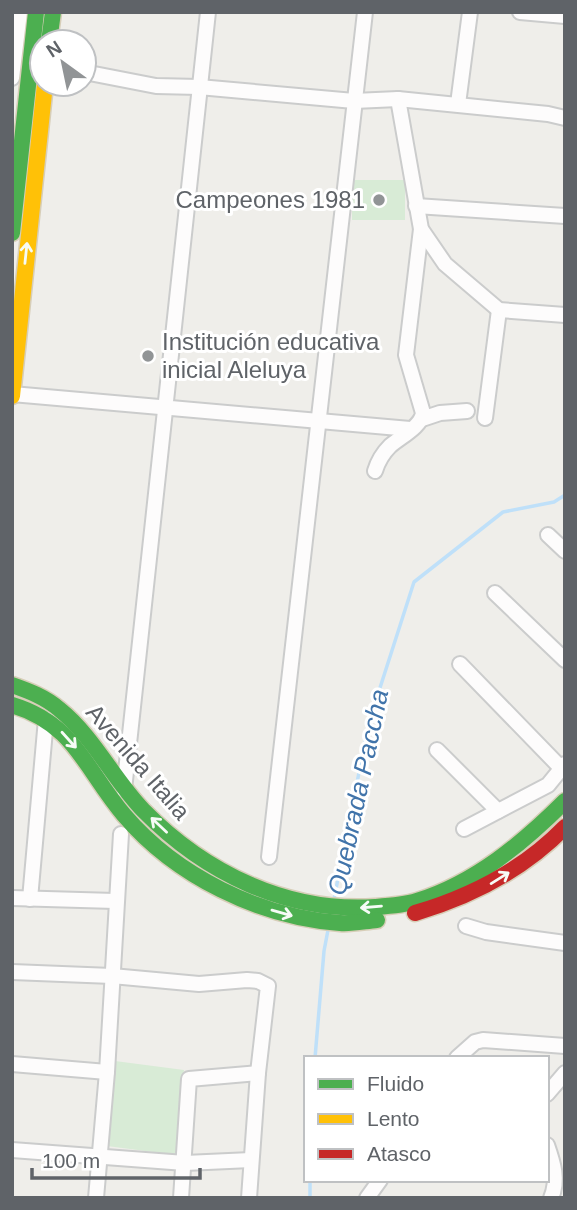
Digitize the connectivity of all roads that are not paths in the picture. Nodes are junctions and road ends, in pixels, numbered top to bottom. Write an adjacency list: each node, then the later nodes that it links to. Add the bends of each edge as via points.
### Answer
1 (20, 12): 8 (street)
2 (36, 12): 20 (main road)
3 (208, 12): 11 (street)
4 (365, 12): 14 (street)
5 (470, 12): 15 (street)
6 (520, 12): 7 (street)
7 (565, 16)
8 (15, 30): 10 (street)
9 (98, 75): 11 (street, via 156,86)
10 (12, 79)
11 (199, 87): 14 (street); 24 (street)
12 (44, 98): 23 (main road, one-way to 12)
13 (398, 99): 14 (street); 15 (street); 17 (street)
14 (354, 101): 28 (street)
15 (458, 104): 16 (street)
16 (565, 118)
17 (416, 206): 18 (street); 19 (street)
18 (565, 216)
19 (421, 229): 21 (street, via 445,264); 27 (street, via 406,355)
20 (12, 233)
21 (499, 310): 22 (street); 26 (street)
22 (565, 315)
23 (12, 395): 24 (street)
24 (164, 409): 28 (street); 41 (street)
25 (467, 411): 27 (street)
26 (485, 418)
27 (422, 419): 29 (street)
28 (318, 422): 29 (street); 48 (street)
29 (410, 429): 30 (street, via 391,444)
30 (375, 471)
31 (548, 535): 32 (street)
32 (565, 551)
33 (495, 593): 34 (street)
34 (565, 660)
35 (460, 664): 40 (street)
36 (12, 685): 41 (main road, Avenida Italia, via 46,700 78,723)
37 (12, 705): 38 (main road, Avenida Italia)
38 (46, 719): 44 (main road, Avenida Italia, one-way to 44, via 67,736); 51 (street)
39 (437, 751): 43 (street)
40 (564, 766): 43 (street, via 548,785)
41 (124, 788): 44 (street); 49 (main road, Avenida Italia, one-way to 41)
42 (565, 801): 49 (main road, Avenida Italia, one-way to 49, via 505,855 461,883 416,901 364,909 312,905)
43 (498, 811): 46 (street)
44 (123, 814): 49 (main road, Avenida Italia, via 168,856)
45 (565, 827): 49 (main road, Avenida Italia, one-way to 45, via 256,906 295,917 341,923 391,919 444,905 498,881)
46 (464, 829)
47 (121, 834): 52 (street)
48 (269, 857)
49 (220, 881)
50 (12, 898): 51 (street)
51 (30, 899): 52 (street)
52 (116, 901): 56 (street)
53 (466, 926): 54 (street)
54 (565, 943)
55 (12, 972): 56 (street)
56 (112, 976): 60 (street); 61 (street, via 199,984 247,980 268,985)
57 (565, 1046): 58 (street, via 483,1040)
58 (459, 1056)
59 (12, 1064): 60 (street)
60 (107, 1072): 66 (street)
61 (258, 1073): 67 (street); 68 (street, via 189,1079)
62 (565, 1073): 63 (street)
63 (549, 1092)
64 (12, 1150): 66 (street)
65 (549, 1151): 74 (street, via 555,1171)
66 (99, 1156): 68 (street); 70 (street)
67 (251, 1160): 68 (street); 72 (street)
68 (185, 1163): 71 (street)
69 (379, 1182): 73 (street)
70 (96, 1198)
71 (181, 1198)
72 (249, 1198)
73 (367, 1198)
74 (551, 1198)

